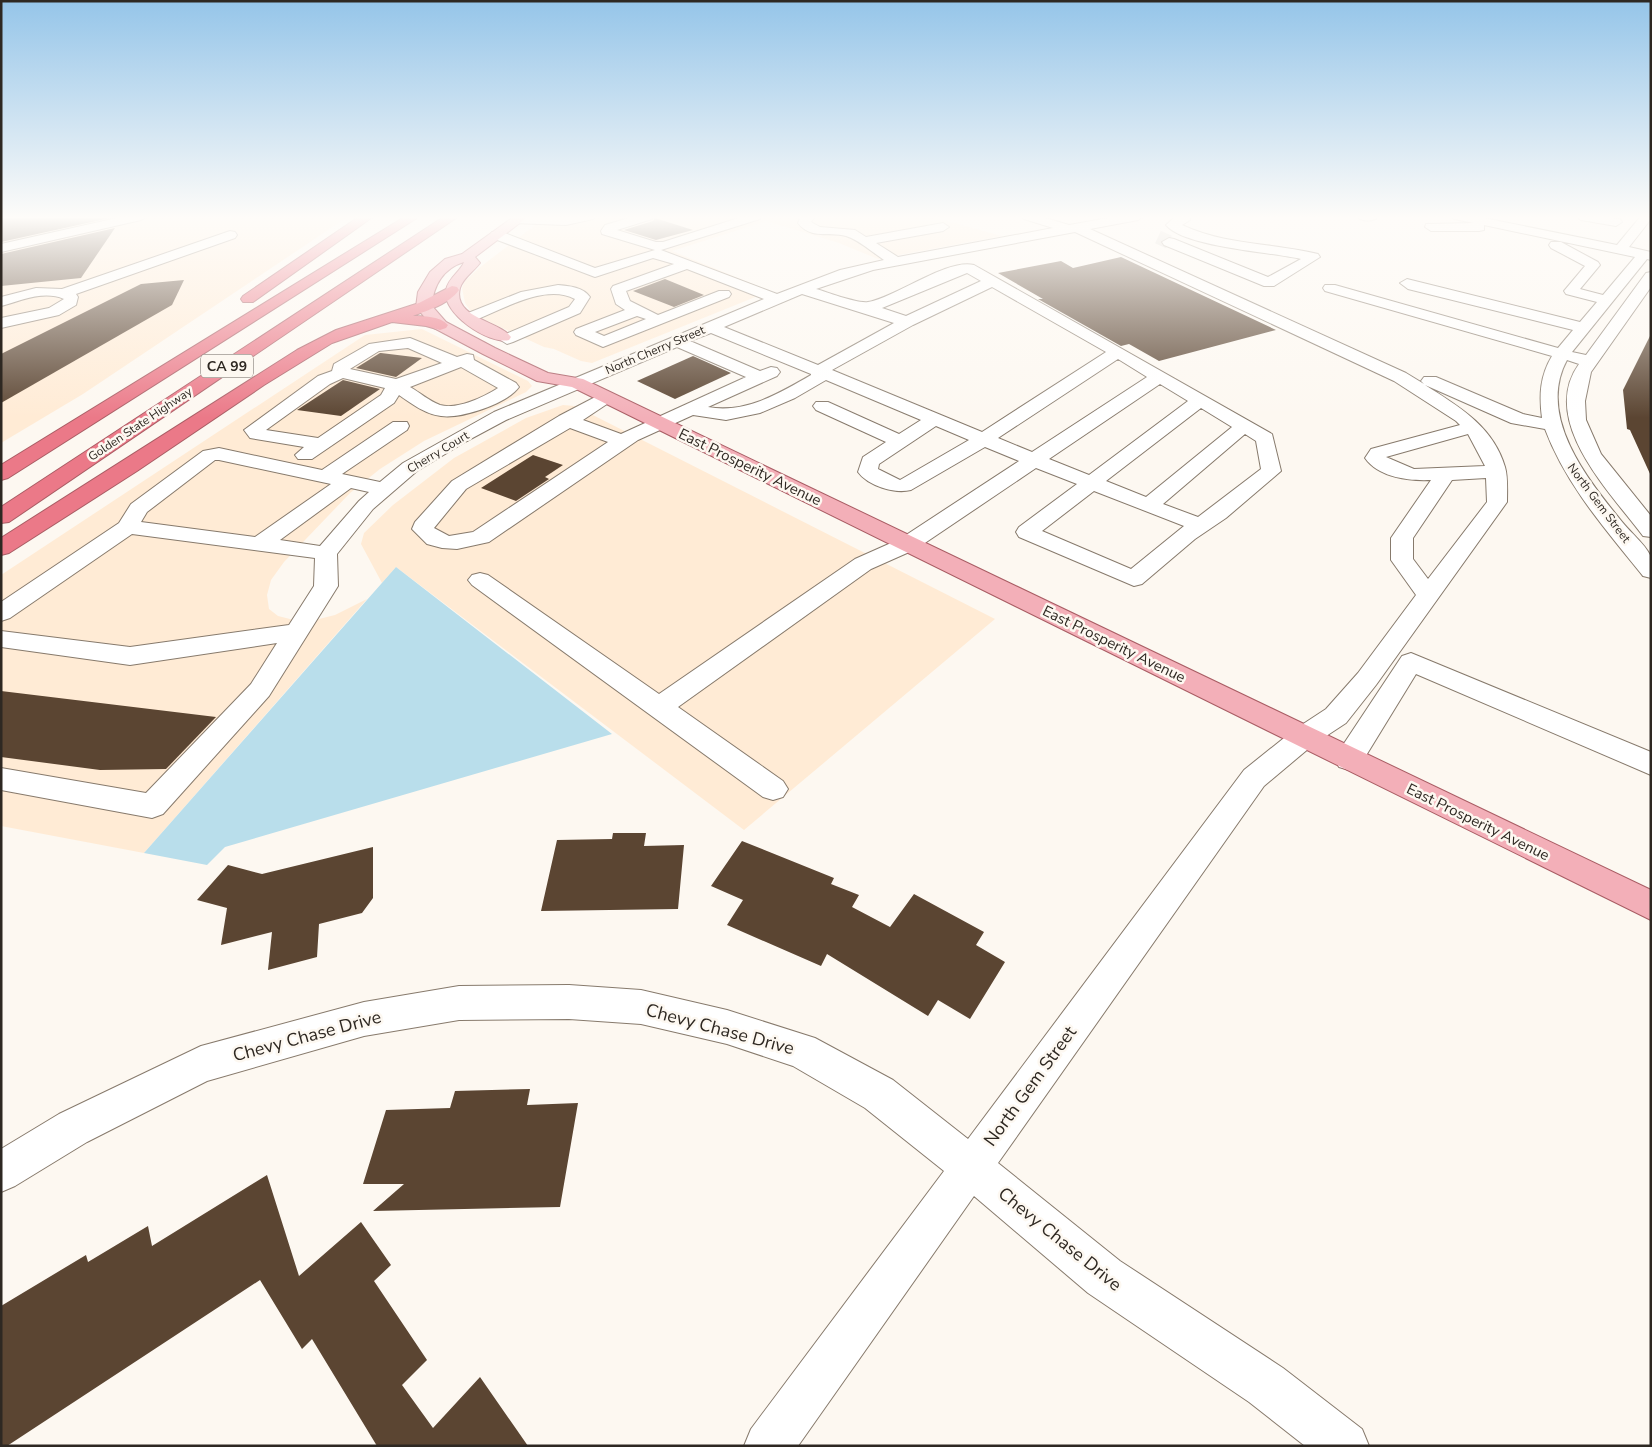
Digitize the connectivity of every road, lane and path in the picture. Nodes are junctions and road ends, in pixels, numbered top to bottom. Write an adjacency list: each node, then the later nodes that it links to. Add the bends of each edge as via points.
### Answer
1 (91, 284): 21 (street)
2 (270, 284): 28 (highway)
3 (306, 284): 79 (highway, Golden State Highway / CA 99)
4 (352, 284): 86 (highway, Golden State Highway / CA 99)
5 (430, 284): 29 (main road, via 425,292)
6 (455, 284): 20 (main road)
7 (633, 284): 31 (street, via 618,289 624,304)
8 (737, 284): 25 (street)
9 (817, 284): 19 (street, North Cherry Street)
10 (925, 284): 30 (street)
11 (964, 284): 35 (street)
12 (1004, 284): 47 (street)
13 (1198, 284): 69 (street, North Gem Street, via 1400,377)
14 (1410, 284): 39 (street)
15 (1577, 284): 26 (street, via 1571,291)
16 (1621, 284): 26 (street, North Gem Street)
17 (1645, 284): 50 (street, North Gem Street)
18 (1330, 288): 48 (street)
19 (802, 289): 25 (street, North Cherry Street); 30 (street)
20 (452, 290): 29 (highway); 33 (main road, via 454,305)
21 (64, 293): 24 (street, via 52,291); 41 (street, via 71,297 71,302 54,312 58,316 40,326)
22 (724, 294): 34 (street)
23 (1, 296): 24 (street)
24 (19, 296): 27 (street)
25 (777, 299): 40 (street, North Cherry Street)
26 (1606, 300): 39 (street, North Gem Street)
27 (1, 302)
28 (238, 306)
29 (424, 307): 37 (highway); 38 (main road, East Prosperity Avenue)
30 (868, 308): 35 (street)
31 (638, 310): 34 (street); 34 (street, via 582,332 603,342)
32 (1293, 316): 66 (street, via 1518,419)
33 (468, 318): 43 (main road); 43 (street, via 544,290 569,289 583,297 575,310)
34 (659, 319): 42 (street)
35 (907, 322): 54 (street)
36 (214, 323): 76 (highway)
37 (364, 324): 38 (highway, via 403,320); 92 (highway, via 313,348)
38 (440, 325): 46 (main road, East Prosperity Avenue)
39 (1575, 326): 48 (street, North Gem Street)
40 (711, 327): 42 (street, North Cherry Street); 49 (street)
41 (8, 329)
42 (693, 334): 44 (street, North Cherry Street)
43 (507, 339): 45 (main road)
44 (676, 342): 56 (street); 57 (street, North Cherry Street)
45 (525, 348)
46 (489, 351): 51 (street); 57 (main road, East Prosperity Avenue, via 543,377)
47 (1118, 352): 55 (street); 71 (street)
48 (1562, 354): 50 (street); 66 (street, North Gem Street, via 1549,381 1548,398)
49 (794, 361): 54 (street); 56 (street)
50 (1588, 361): 89 (street, North Gem Street, via 1582,372 1576,401 1577,420 1592,455)
51 (460, 362): 53 (street, via 410,343 375,347); 58 (street); 58 (street, via 510,387 492,398 447,413)
52 (560, 365): 57 (main road, East Prosperity Avenue, via 569,369)
53 (340, 371): 58 (street, via 389,382); 74 (street, via 255,427 253,432)
54 (819, 371): 62 (street, via 820,377 744,412 722,415); 63 (street)
55 (1160, 376): 60 (street); 75 (street)
56 (760, 377): 62 (street)
57 (577, 383): 59 (main road, East Prosperity Avenue); 70 (street, Cherry Court)
58 (392, 393): 70 (street); 74 (street)
59 (607, 398): 64 (street); 65 (main road, East Prosperity Avenue)
60 (1200, 400): 68 (street); 83 (street)
61 (822, 406): 72 (street)
62 (692, 409): 65 (street)
63 (935, 419): 71 (street); 72 (street)
64 (566, 420): 73 (street); 73 (street, via 459,485 423,529 435,540 452,544 481,537)
65 (660, 424): 73 (street); 91 (main road, East Prosperity Avenue)
66 (1553, 425): 94 (street, North Gem Street, via 1578,479)
67 (400, 426): 81 (street)
68 (1244, 426): 85 (street); 87 (street, via 1265,438 1270,470)
69 (1472, 427): 78 (street, North Gem Street, via 1479,434); 80 (street, via 1378,453 1375,458 1412,475)
70 (458, 438): 84 (street, Cherry Court, via 410,467)
71 (984, 439): 72 (street, via 904,486 894,485 868,472 870,461); 75 (street)
72 (900, 441)
73 (622, 442)
74 (321, 444): 77 (street)
75 (1034, 460): 83 (street); 91 (street)
76 (1, 462)
77 (288, 467): 81 (street); 88 (street, via 228,454 210,455 138,508)
78 (1495, 472): 80 (street); 96 (street, North Gem Street, via 1497,502)
79 (1, 474)
80 (1446, 474): 96 (street, via 1402,538 1402,560)
81 (326, 476): 82 (street)
82 (348, 481): 84 (street); 90 (street)
83 (1092, 481): 85 (street); 87 (street, via 1027,532 1134,579)
84 (384, 489): 93 (street, Cherry Court, via 366,505)
85 (1149, 505): 87 (street)
86 (1, 517)
87 (1199, 525)
88 (128, 527): 90 (street); 97 (street)
89 (1651, 531)
90 (260, 544): 93 (street)
91 (908, 544): 100 (street, via 863,564); 101 (main road, East Prosperity Avenue)
92 (1, 548)
93 (326, 553): 98 (street, via 326,586)
94 (1651, 571)
95 (480, 580): 100 (street)
96 (1429, 596): 101 (street, North Gem Street, via 1336,716)
97 (1, 613)
98 (297, 632): 99 (street, via 130,656); 104 (street, via 260,690 152,806)
99 (1, 639)
100 (659, 707): 105 (street)
101 (1304, 737): 102 (main road, East Prosperity Avenue); 107 (street, North Gem Street, via 1254,778)
102 (1349, 759): 103 (street, via 1411,662); 106 (main road, East Prosperity Avenue)
103 (1651, 764)
104 (1, 779)
105 (773, 789)
106 (1651, 906)
107 (971, 1167): 108 (street, Chevy Chase Drive, via 878,1094 802,1051 727,1027 641,1006 569,1002 459,1003 364,1019 201,1064 73,1128); 109 (street, North Gem Street); 110 (street, Chevy Chase Drive, via 1104,1277 1266,1385)
108 (1, 1172)
109 (768, 1446)
110 (1344, 1446)

